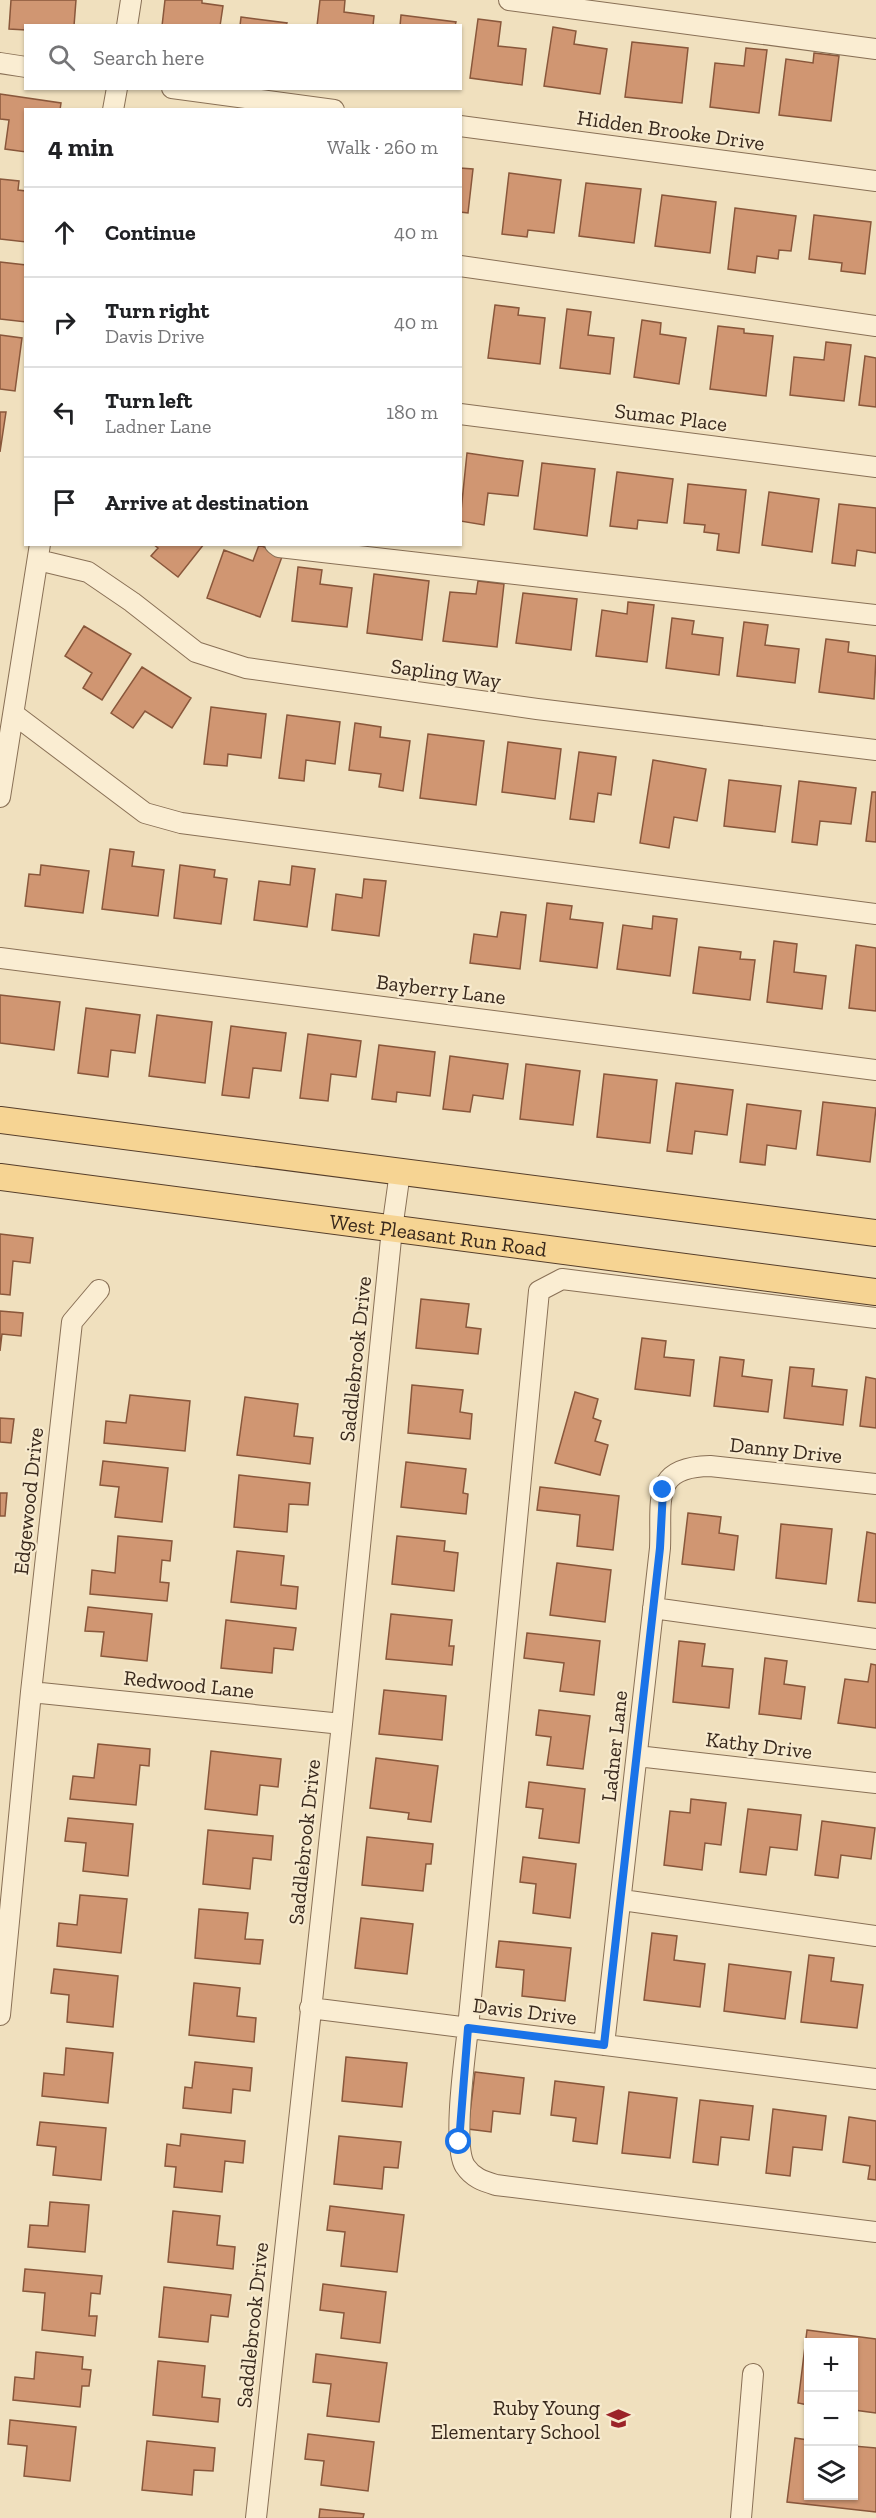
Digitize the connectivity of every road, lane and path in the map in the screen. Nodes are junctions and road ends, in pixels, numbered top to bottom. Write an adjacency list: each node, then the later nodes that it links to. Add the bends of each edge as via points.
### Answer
1 (131, 0): 3 (street)
2 (508, 0): 4 (street)
3 (127, 24)
4 (876, 49)
5 (0, 63): 6 (street)
6 (24, 67)
7 (117, 90): 10 (street)
8 (182, 90): 9 (street)
9 (257, 105): 11 (street)
10 (113, 108)
11 (303, 108)
12 (462, 126): 13 (street, Hidden Brooke Drive)
13 (876, 181)
14 (462, 266): 15 (street)
15 (876, 326)
16 (462, 414): 17 (street, Sumac Place)
17 (876, 467)
18 (278, 546): 20 (street)
19 (39, 552): 21 (street); 22 (street, Sapling Way, via 88,572 196,652 246,668 525,708)
20 (876, 615)
21 (15, 715): 23 (street); 24 (street, via 145,813 181,823)
22 (876, 750)
23 (0, 797)
24 (876, 914)
25 (0, 958): 26 (street, Bayberry Lane)
26 (876, 1070)
27 (0, 1120): 28 (main road)
28 (400, 1172): 30 (street, Saddlebrook Drive); 31 (main road)
29 (0, 1177): 30 (main road, West Pleasant Run Road)
30 (392, 1229): 33 (main road, West Pleasant Run Road); 40 (street, Saddlebrook Drive)
31 (876, 1233)
32 (99, 1290): 39 (street, Edgewood Drive, via 72,1322)
33 (876, 1292)
34 (876, 1318): 47 (street, via 562,1279 539,1291)
35 (690, 1466): 36 (street, Danny Drive); 37 (street, Ladner Lane, via 668,1477 663,1490)
36 (876, 1484)
37 (653, 1608): 38 (street); 41 (street, Ladner Lane)
38 (876, 1639)
39 (31, 1692): 40 (street, Redwood Lane); 46 (street, Edgewood Drive)
40 (342, 1724): 45 (street, Saddlebrook Drive)
41 (637, 1755): 42 (street, Kathy Drive); 43 (street, Ladner Lane)
42 (876, 1783)
43 (622, 1900): 44 (street); 48 (street, Ladner Lane)
44 (876, 1936)
45 (310, 2008): 47 (street, Davis Drive); 52 (street, Saddlebrook Drive)
46 (0, 2015)
47 (468, 2028): 48 (street, Davis Drive); 50 (street, via 459,2142 464,2165 476,2179 496,2185)
48 (604, 2045): 49 (street, Davis Drive)
49 (876, 2079)
50 (876, 2232)
51 (753, 2374): 53 (street)
52 (256, 2518)
53 (741, 2518)

